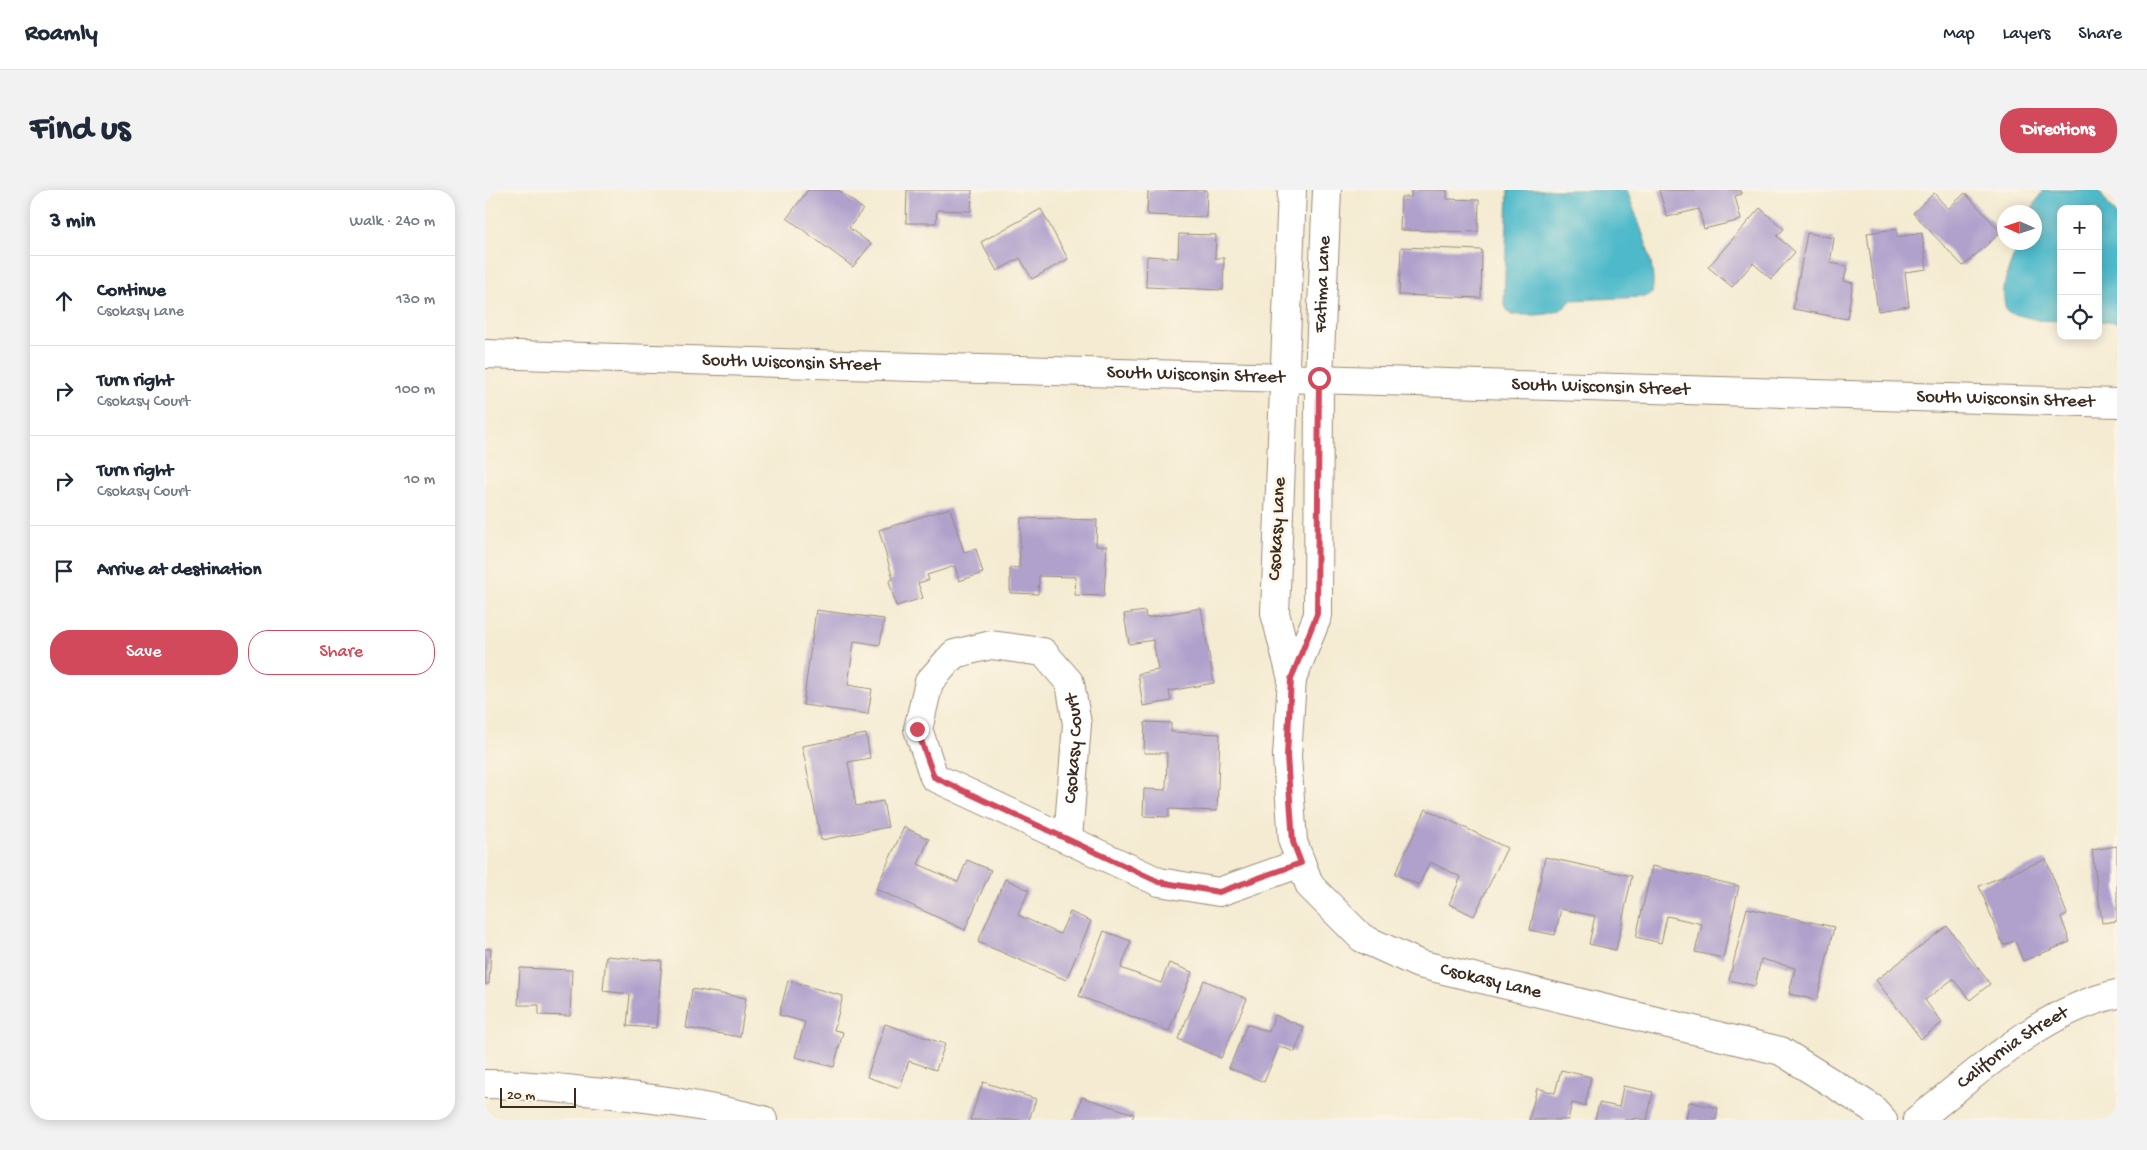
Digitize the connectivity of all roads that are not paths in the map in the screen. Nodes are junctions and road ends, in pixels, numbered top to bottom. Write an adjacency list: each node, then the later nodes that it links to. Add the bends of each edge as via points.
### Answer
1 (1292, 190): 4 (street, Fatima Lane)
2 (1327, 190): 5 (street, Fatima Lane)
3 (485, 354): 4 (street, South Wisconsin Street)
4 (1286, 377): 5 (street, South Wisconsin Street); 7 (street, Csokasy Lane, via 1275,613)
5 (1319, 378): 6 (street, South Wisconsin Street); 7 (street, Csokasy Lane, via 1317,614)
6 (2117, 402)
7 (1291, 679): 9 (street, Csokasy Lane, via 1287,756 1293,842)
8 (1068, 839): 8 (street, Csokasy Court, via 934,777 917,729 929,682 954,654 991,646 1043,652 1071,683 1077,724); 9 (street, Csokasy Court, via 1159,882 1219,892)
9 (1301, 863): 13 (street, Csokasy Lane, via 1310,886 1362,938 1419,964 1781,1051 1872,1108)
10 (2117, 994): 14 (street, California Street, via 2099,998 2032,1030)
11 (485, 1084): 12 (street, via 523,1084 658,1099)
12 (763, 1120)
13 (1883, 1120)
14 (1917, 1120)

